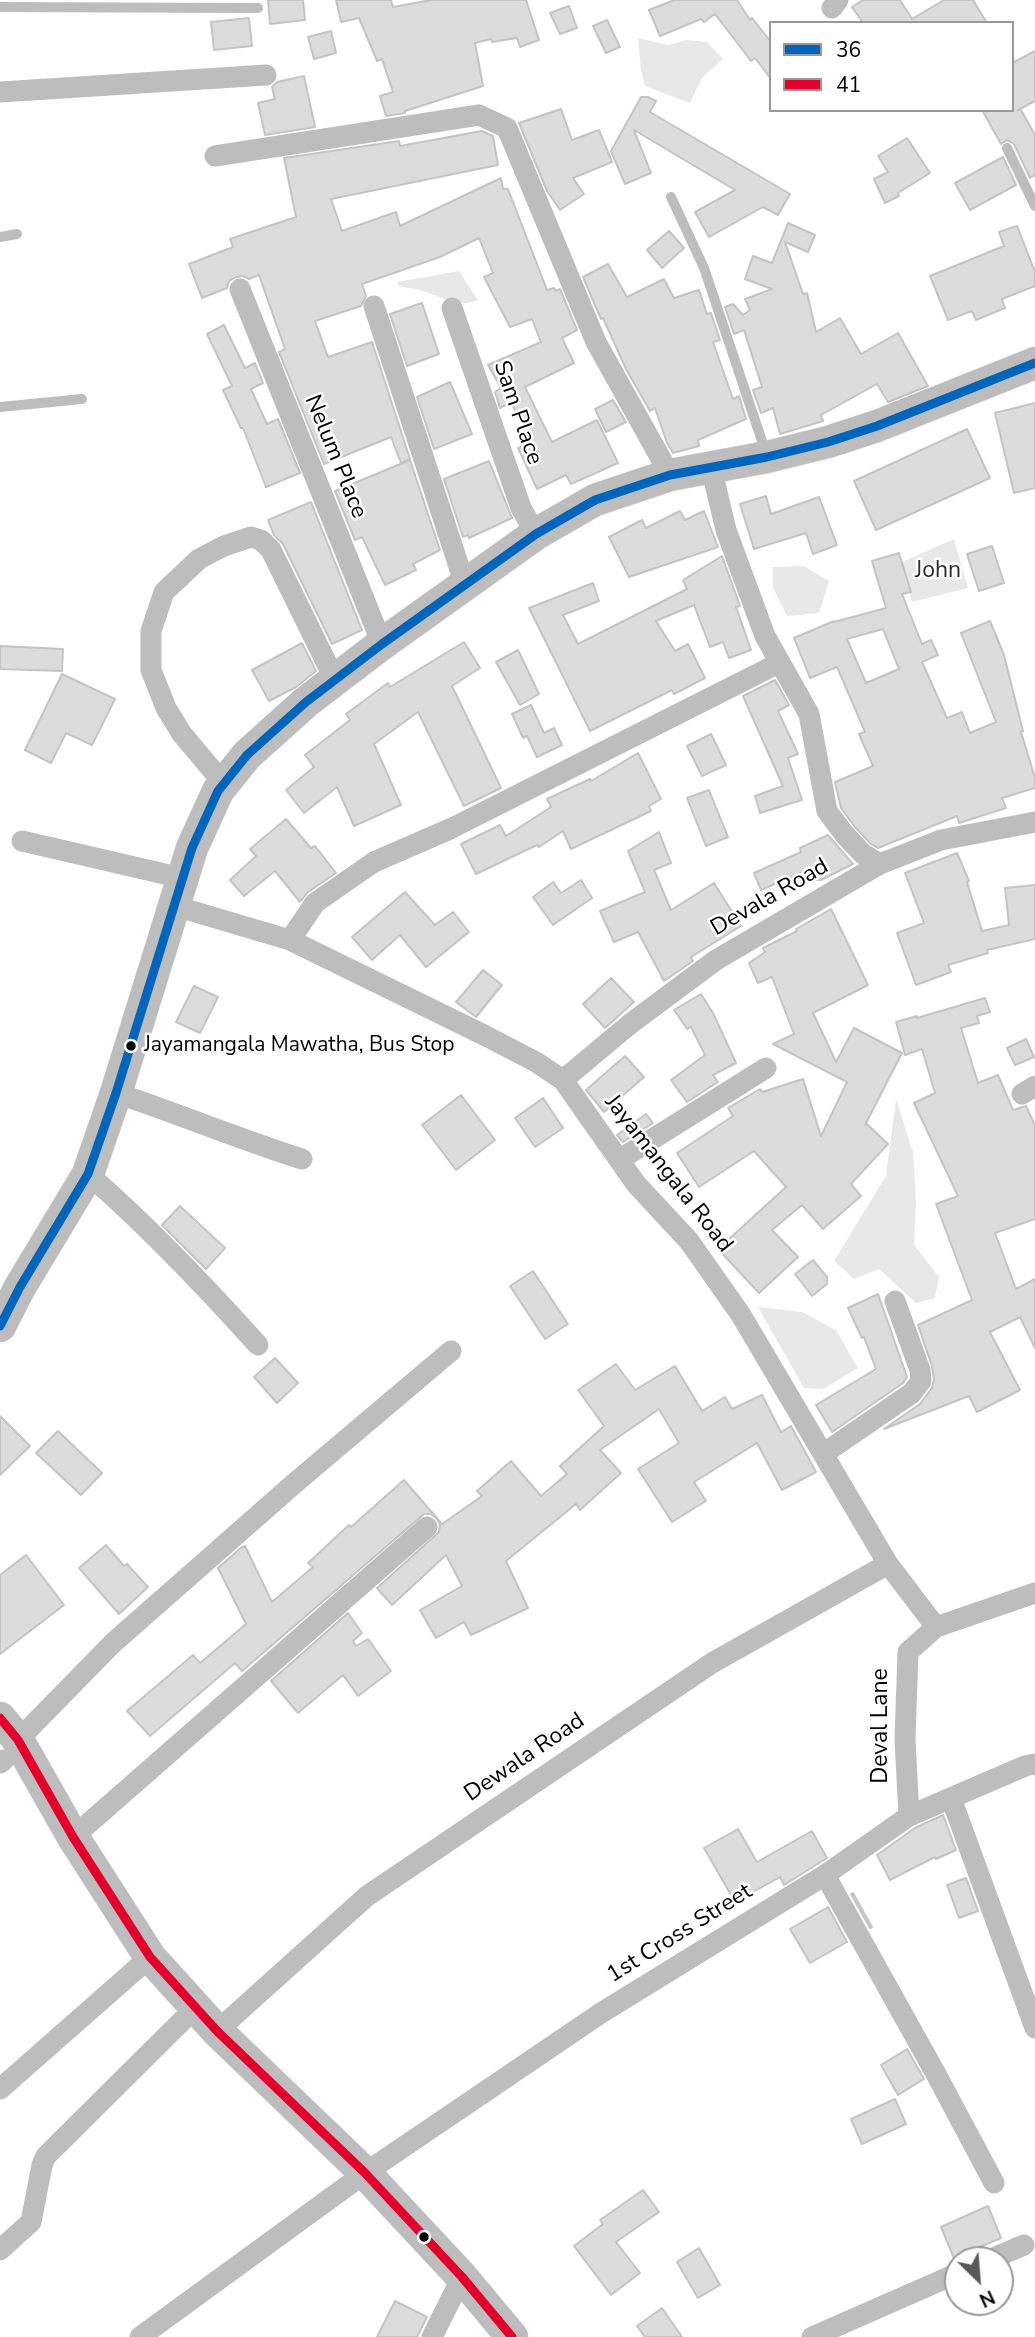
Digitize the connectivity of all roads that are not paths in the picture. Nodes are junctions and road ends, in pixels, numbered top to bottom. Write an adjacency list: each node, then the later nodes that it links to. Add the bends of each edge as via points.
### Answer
1 (0, 7): 2 (lane)
2 (258, 8)
3 (266, 75): 4 (street)
4 (0, 92)
5 (1007, 148): 8 (lane)
6 (215, 156): 19 (street, via 479,115 507,128 596,342)
7 (671, 197): 17 (lane, via 704,268)
8 (1035, 206)
9 (17, 234): 10 (lane)
10 (0, 237)
11 (240, 289): 22 (street, Nelum Place)
12 (374, 306): 21 (street)
13 (452, 307): 20 (street, Sam Place, via 521,508)
14 (1035, 363): 17 (main road, via 865,430)
15 (82, 399): 16 (lane)
16 (0, 407)
17 (767, 457): 18 (main road)
18 (711, 467): 19 (main road); 23 (street, via 726,530)
19 (670, 475): 20 (main road, via 595,500)
20 (536, 534): 21 (main road)
21 (465, 585): 22 (main road)
22 (382, 644): 24 (main road)
23 (779, 663): 28 (street, via 809,714 827,811 863,854); 30 (street, via 450,829 374,862 315,903)
24 (335, 680): 25 (main road, via 247,755); 25 (street, via 271,550 261,540 251,537 199,559 164,592 152,631 151,670 182,734)
25 (224, 785): 29 (main road, via 206,816)
26 (1035, 821): 28 (street, Devala Road, via 941,840)
27 (22, 841): 29 (street, Jayamangala Road)
28 (880, 864): 32 (street, Devala Road, via 716,960)
29 (178, 892): 30 (street, Jayamangala Road); 33 (main road)
30 (290, 940): 32 (street, Jayamangala Road, via 486,1036)
31 (766, 1068): 35 (street)
32 (564, 1080): 35 (street, Jayamangala Road)
33 (116, 1093): 34 (street); 36 (main road)
34 (302, 1159)
35 (619, 1160): 42 (street, Jayamangala Road, via 689,1241 741,1315)
36 (88, 1174): 37 (main road); 40 (street, via 205,1285)
37 (10, 1296): 39 (main road)
38 (895, 1301): 42 (street, via 921,1381 912,1393)
39 (0, 1326)
40 (258, 1345)
41 (451, 1351): 47 (street, via 113,1643)
42 (823, 1454): 44 (street, Jayamangala Road)
43 (427, 1527): 51 (street)
44 (888, 1564): 46 (street, Jayamangala Road); 56 (street, Dewala Road, via 712,1663 367,1896)
45 (1035, 1593): 46 (street, Deval Lane)
46 (936, 1627): 50 (street, Deval Lane, via 908,1652 905,1739)
47 (4, 1747): 51 (main road, via 56,1808)
48 (1035, 1764): 49 (street, 1st Cross Street)
49 (951, 1798): 50 (street, 1st Cross Street); 55 (street)
50 (909, 1816): 52 (street, 1st Cross Street)
51 (74, 1838): 53 (main road)
52 (825, 1875): 58 (street, 1st Cross Street, via 601,2013); 59 (street)
53 (150, 1957): 54 (main road); 57 (street)
54 (196, 2007): 56 (main road); 62 (street, via 46,2156 31,2222)
55 (1035, 2028)
56 (217, 2031): 58 (main road)
57 (0, 2089)
58 (365, 2173): 63 (main road); 65 (street, 1st Cross Street)
59 (994, 2183)
60 (1024, 2245): 61 (street)
61 (1014, 2249)
62 (0, 2250)
63 (462, 2277): 66 (street); 67 (main road)
64 (944, 2279): 68 (street)
65 (140, 2337)
66 (432, 2337)
67 (512, 2337)
68 (812, 2337)

